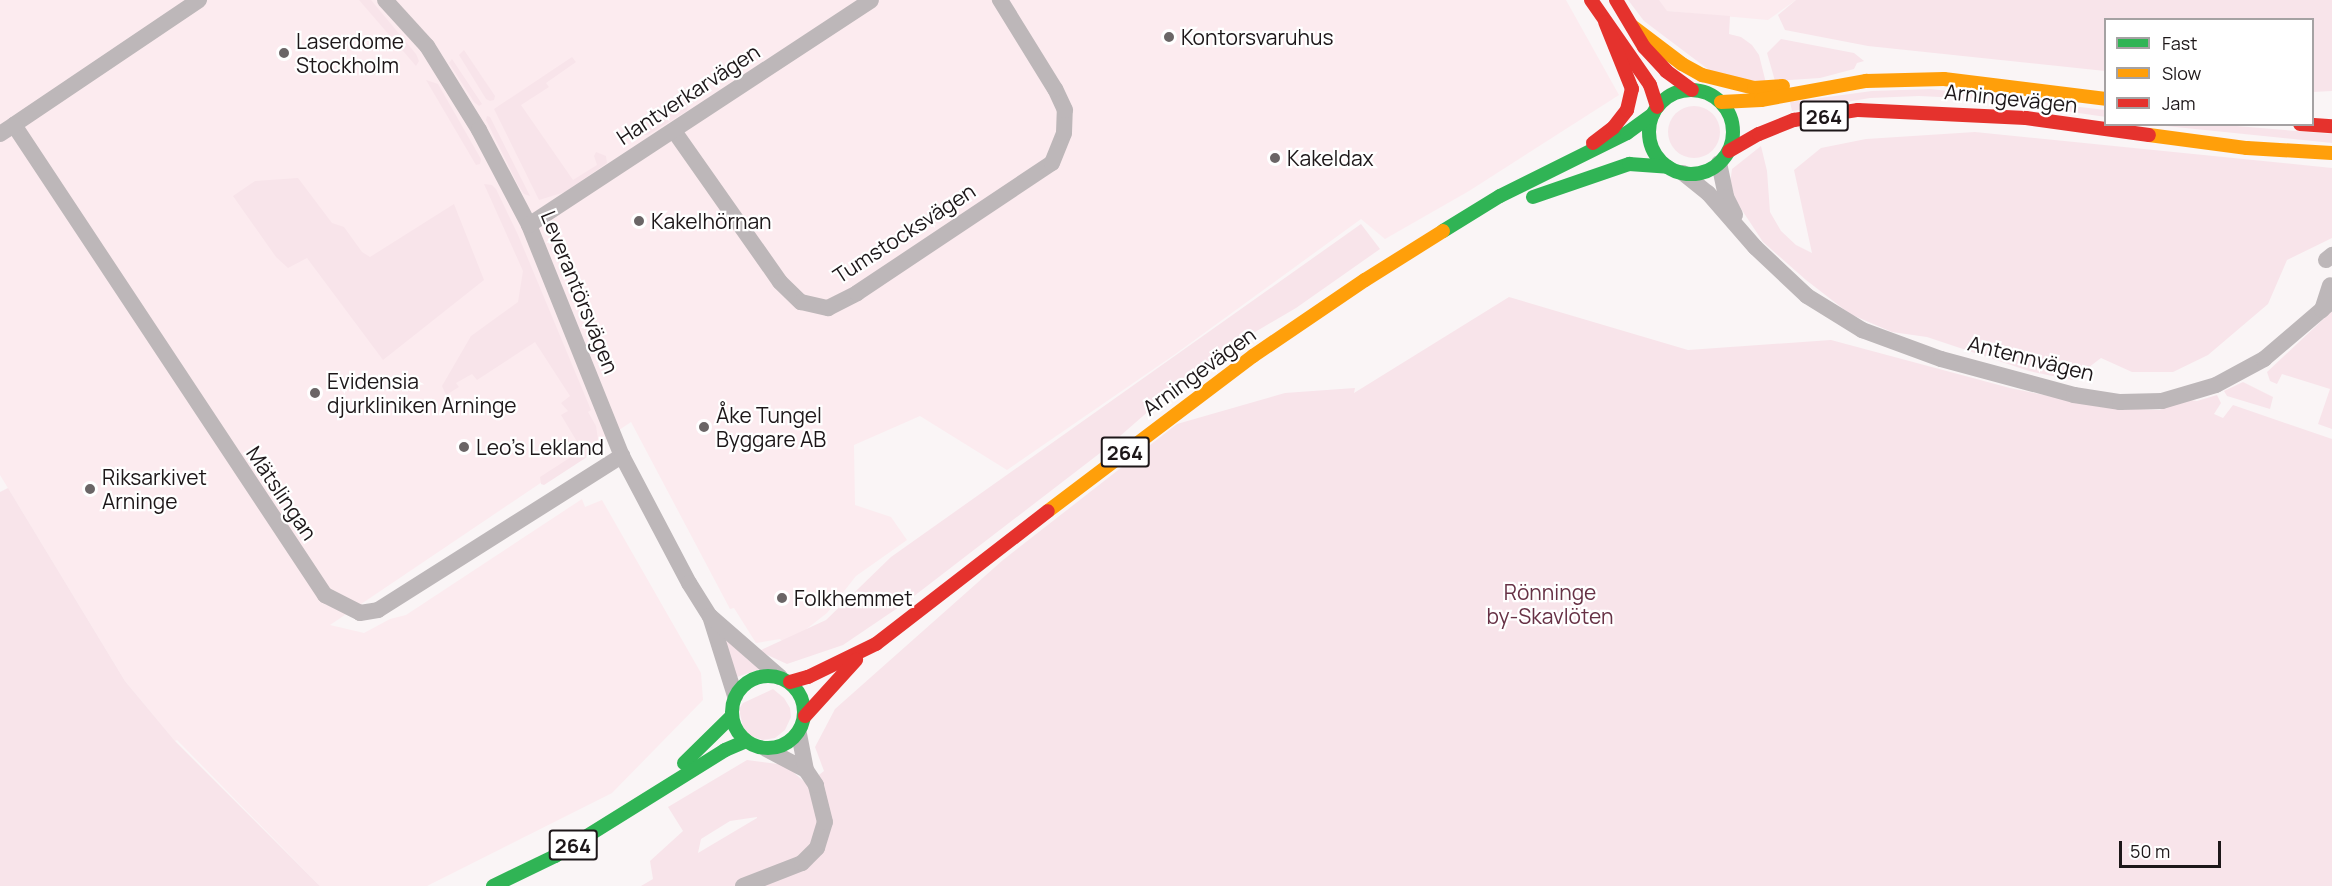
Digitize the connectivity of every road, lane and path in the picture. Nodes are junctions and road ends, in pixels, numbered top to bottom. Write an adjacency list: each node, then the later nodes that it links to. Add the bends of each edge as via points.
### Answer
1 (199, 0): 16 (street, Mätslingan)
2 (385, 0): 22 (street, Leverantörsvägen, via 427,46 479,130)
3 (871, 0): 17 (street, Hantverkarvägen)
4 (1000, 0): 17 (street, Tumstocksvägen, via 1065,110 1064,133 1052,163 857,293 828,308 801,302 780,282)
5 (1591, 0): 7 (main road)
6 (1616, 0): 8 (main road)
7 (1605, 22): 13 (main road, via 1650,85); 20 (main road, via 1632,88 1627,110 1613,128)
8 (1632, 26): 9 (main road, via 1682,64 1727,83 1754,88); 10 (main road, via 1665,71)
9 (1866, 81): 11 (main road, Arningevägen / 264, via 1978,81); 12 (main road, Arningevägen / 264, via 1761,100)
10 (1692, 90): 12 (main road, 264); 13 (main road, 264, via 1666,98)
11 (2104, 99)
12 (1721, 102): 19 (main road, via 1733,125)
13 (1655, 110): 20 (main road, Arningevägen / 264, via 1626,133); 21 (main road, via 1649,128 1651,143 1657,157)
14 (2314, 125): 15 (main road)
15 (2332, 126)
16 (7, 130): 26 (street, Mätslingan, via 312,579 325,595 351,611 378,610)
17 (674, 130): 22 (street, Hantverkarvägen)
18 (2332, 153): 19 (main road, Arningevägen / 264, via 2247,148 2026,118 1858,110 1794,120 1759,134)
19 (1724, 157): 21 (main road, 264, via 1702,172); 23 (street, Antennvägen, via 1726,197)
20 (1564, 166): 24 (main road, Arningevägen / 264, via 1500,196)
21 (1676, 170): 23 (street, Antennvägen, via 1708,193); 24 (main road, Arningevägen / 264, via 1629,164 1566,184 1506,207)
22 (529, 225): 26 (street, Leverantörsvägen)
23 (1744, 232): 25 (street, Antennvägen, via 1807,296 1862,330 1941,359 2074,395 2120,402 2162,401 2216,385 2264,359)
24 (1392, 263): 28 (main road, Arningevägen / 264, via 1173,415)
25 (2328, 299)
26 (622, 456): 27 (street, Leverantörsvägen)
27 (710, 616): 29 (street, Leverantörsvägen); 30 (street, Leverantörsvägen)
28 (865, 651): 29 (main road, Arningevägen / 264, via 808,677); 32 (main road, Arningevägen / 264)
29 (785, 680): 30 (main road, 264, via 767,675 754,678); 32 (main road, via 802,696)
30 (735, 696): 31 (main road)
31 (732, 716): 34 (main road); 37 (main road, 264)
32 (805, 716): 33 (main road, 264)
33 (799, 733): 35 (main road, via 783,746); 36 (street)
34 (746, 741): 35 (main road); 37 (main road, 264)
35 (766, 749): 36 (street)
36 (806, 770): 39 (street, via 816,785 825,822 817,848 802,863)
37 (650, 798): 38 (main road, 264, via 555,856)
38 (493, 886)
39 (743, 886)

